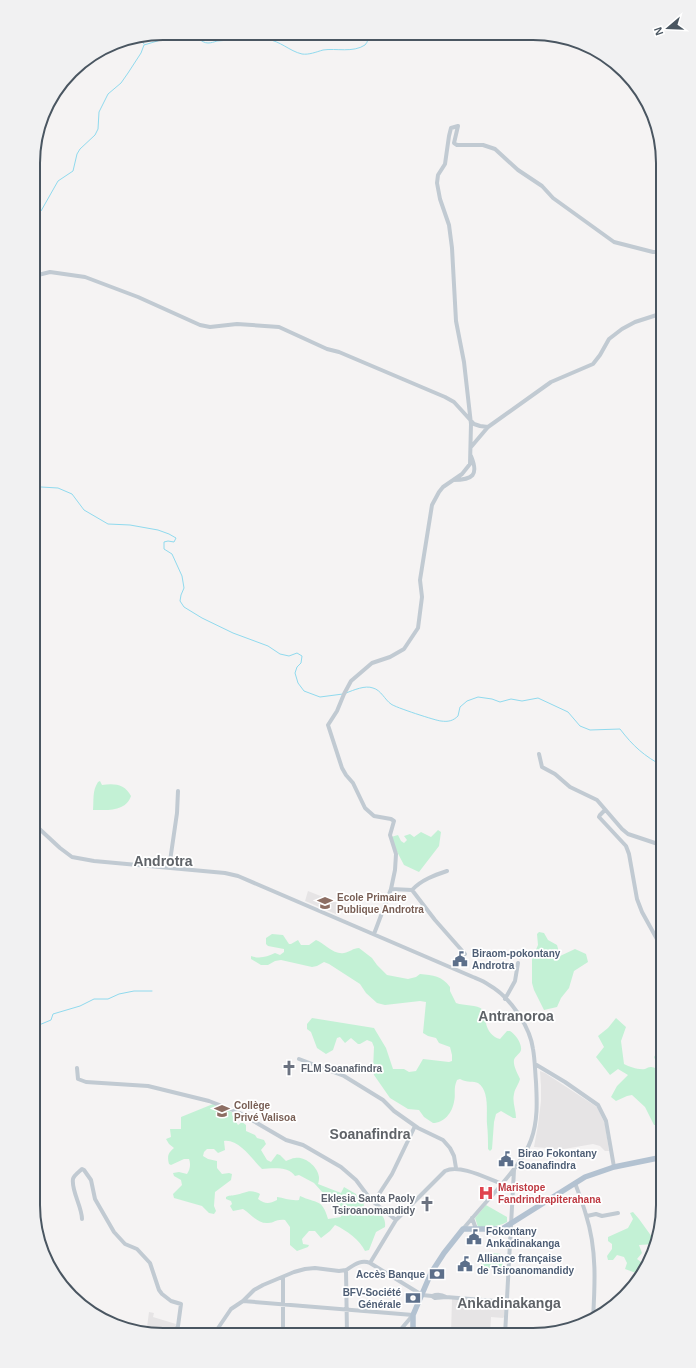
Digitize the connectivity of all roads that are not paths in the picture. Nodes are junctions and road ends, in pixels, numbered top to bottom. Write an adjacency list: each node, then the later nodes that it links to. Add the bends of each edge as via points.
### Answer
1 (656, 252): 4 (street, via 614,242 553,198 542,186 518,170 495,149 483,145 454,143 458,126 451,128 445,164 438,175 437,183 449,225 456,321 464,362)
2 (40, 274): 4 (street, via 50,272 85,277 200,325 279,326 327,349 445,396)
3 (656, 314): 5 (street, via 622,329 609,339 593,364 551,382)
4 (470, 419): 5 (street, via 474,424); 6 (street)
5 (488, 427): 6 (street)
6 (471, 448): 7 (street)
7 (470, 454): 8 (street, via 470,464); 8 (street, via 476,468 475,472 464,480)
8 (453, 480): 16 (street, via 438,492 432,505 420,580 422,597 418,628 404,649 372,663 351,682 328,725 342,768 353,782 365,808 374,816 394,821 390,835 396,854)
9 (539, 754): 11 (street, via 542,767 570,787 597,800)
10 (178, 792): 14 (street)
11 (606, 810): 13 (street, via 628,834); 19 (street, via 599,817 626,846 637,899)
12 (40, 829): 14 (street, via 72,857)
13 (656, 843)
14 (169, 868): 18 (street, via 238,876)
15 (447, 871): 17 (street, via 433,876)
16 (391, 889): 17 (street); 18 (street)
17 (412, 890): 20 (street)
18 (374, 934): 22 (street, via 489,984)
19 (656, 937)
20 (465, 954)
21 (518, 963): 22 (street, via 515,981)
22 (505, 999): 24 (street, via 525,1023 530,1035)
23 (299, 1059): 26 (street, via 344,1076 383,1100)
24 (535, 1064): 28 (street, via 598,1105 606,1121); 30 (street, via 536,1121 531,1140)
25 (78, 1068): 38 (street, via 78,1079 86,1082 148,1086 209,1101 238,1112 286,1140 303,1145 341,1167 356,1180 371,1200)
26 (415, 1126): 29 (street, via 443,1140 454,1156); 33 (street)
27 (656, 1158): 28 (main road)
28 (614, 1167): 31 (main road)
29 (456, 1168): 32 (street); 38 (street, via 450,1168 441,1174)
30 (514, 1169): 32 (street); 39 (street)
31 (575, 1183): 35 (street); 39 (main road)
32 (502, 1184): 36 (street)
33 (377, 1202)
34 (618, 1213): 35 (street)
35 (587, 1216): 50 (street, via 595,1264)
36 (472, 1218): 40 (street); 41 (street)
37 (82, 1220): 52 (street, via 73,1180 82,1169 91,1180 95,1199 114,1232 125,1244 137,1248 150,1263 162,1294 171,1301 181,1304)
38 (396, 1220): 42 (street)
39 (511, 1223): 41 (main road, via 502,1229); 47 (street)
40 (463, 1229): 41 (main road); 45 (main road, via 437,1263)
41 (476, 1229)
42 (370, 1263): 43 (street, via 360,1262); 45 (street)
43 (346, 1270): 44 (street, via 305,1269); 49 (street)
44 (283, 1277): 46 (street, via 254,1290); 48 (street)
45 (422, 1295): 47 (street); 51 (main road)
46 (243, 1301): 48 (street); 53 (street, via 231,1308)
47 (507, 1302): 58 (street)
48 (283, 1304): 49 (street); 54 (street)
49 (347, 1309): 51 (street); 55 (street)
50 (593, 1311)
51 (414, 1315): 56 (street); 57 (main road)
52 (177, 1328)
53 (218, 1328)
54 (283, 1328)
55 (347, 1328)
56 (402, 1328)
57 (413, 1328)
58 (505, 1328)

